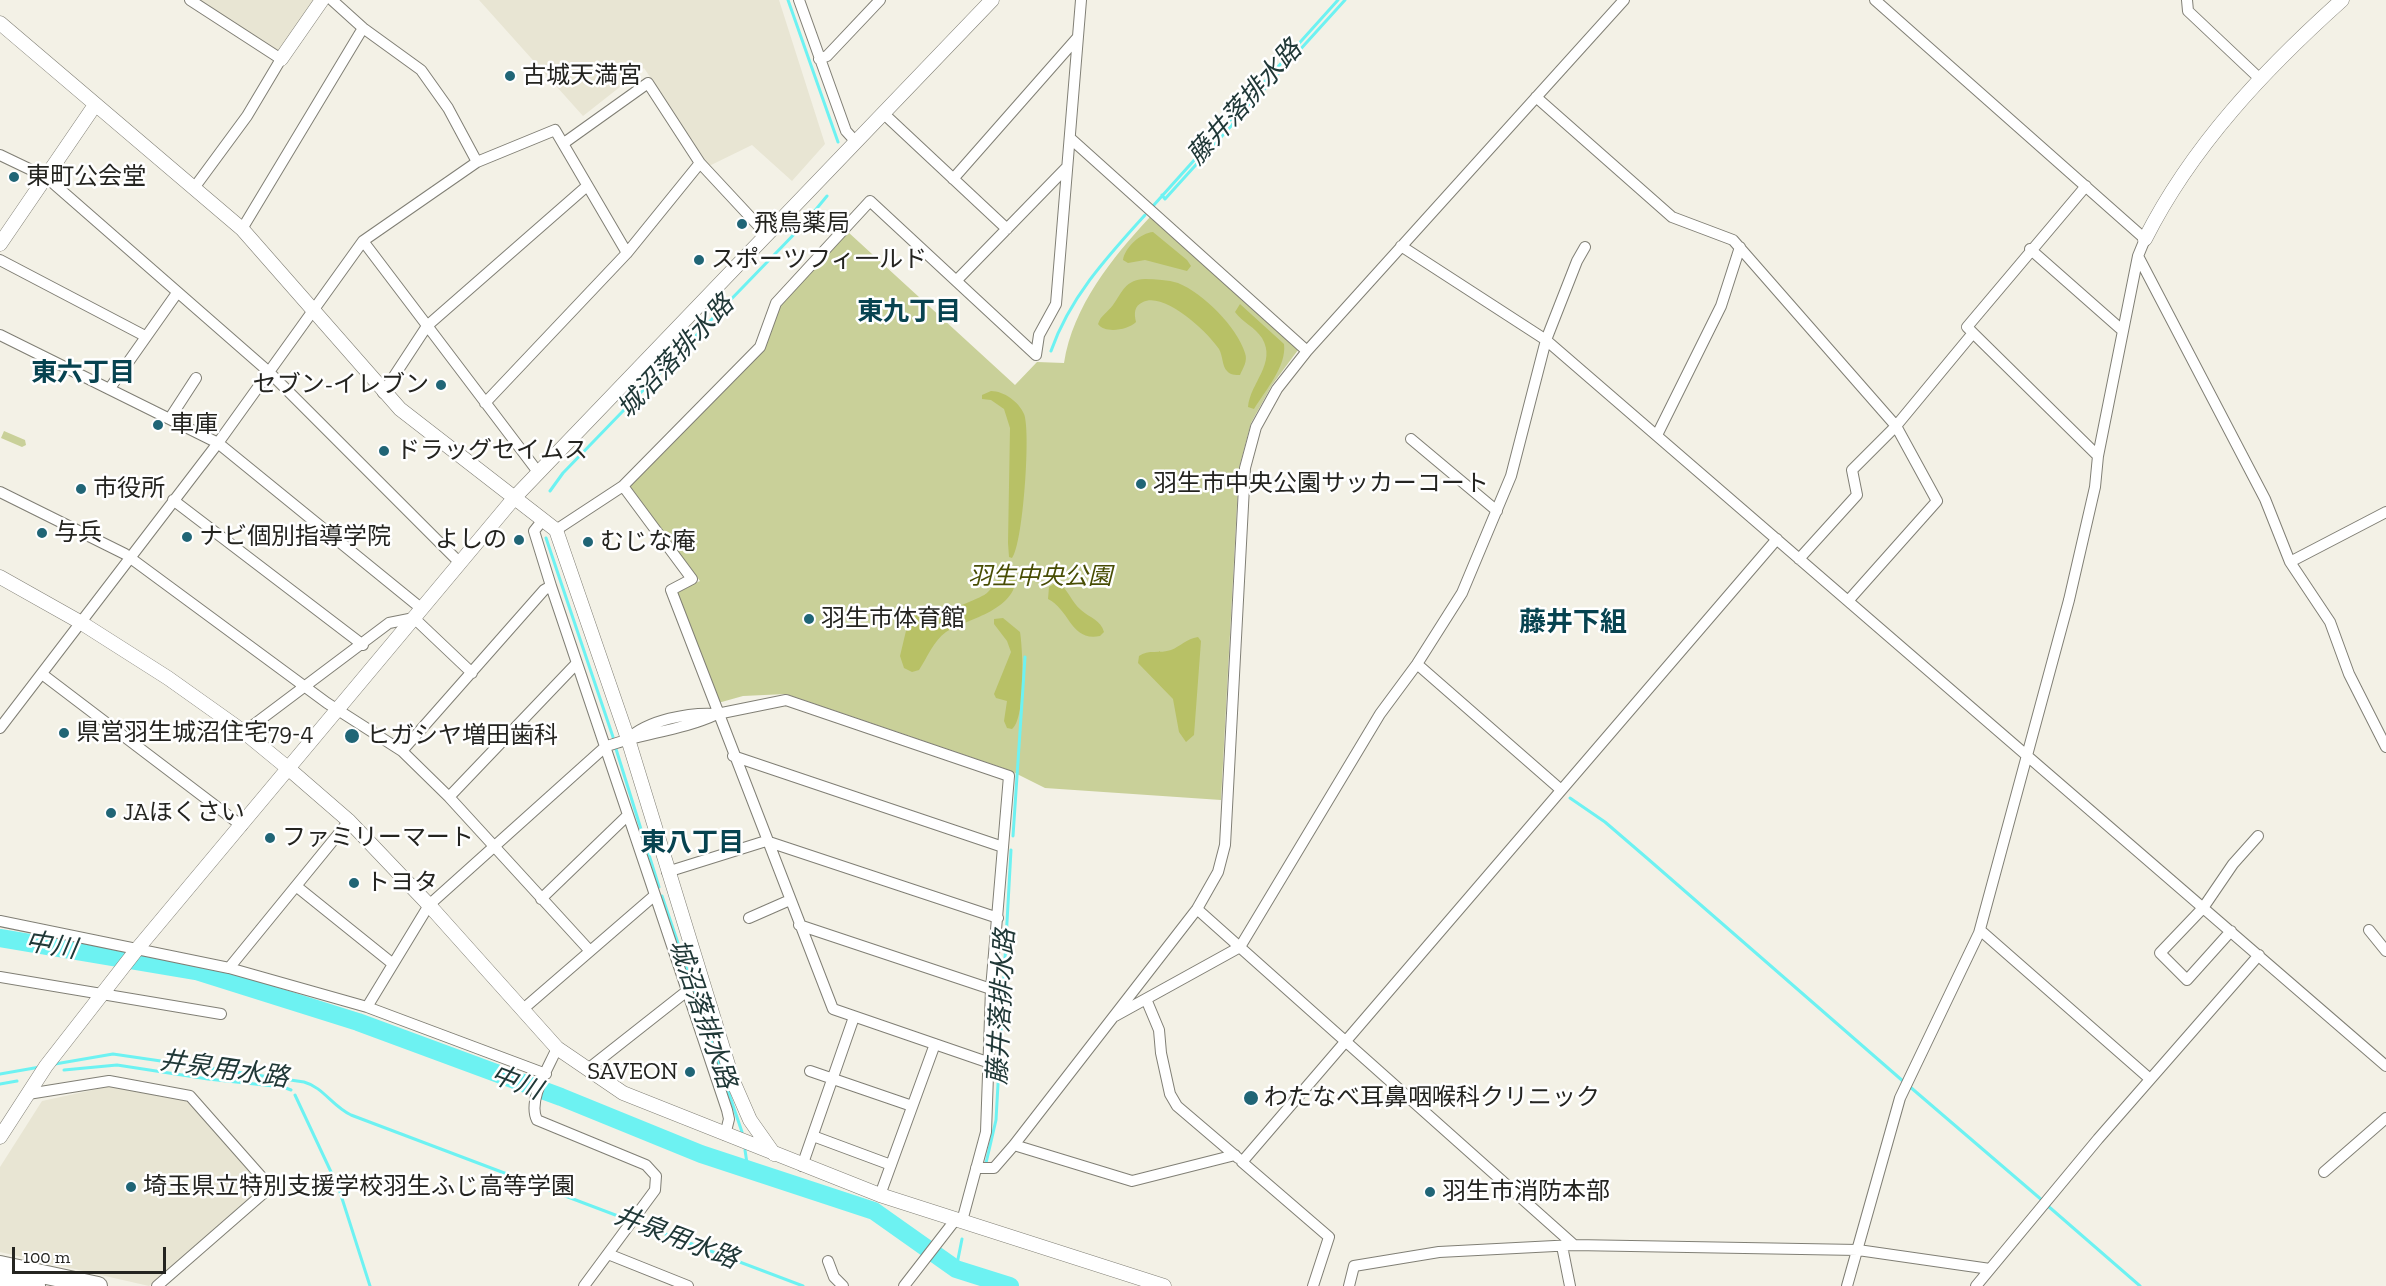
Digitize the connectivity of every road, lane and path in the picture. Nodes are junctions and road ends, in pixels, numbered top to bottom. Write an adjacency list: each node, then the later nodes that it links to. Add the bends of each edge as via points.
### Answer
1 (190, 0): 15 (street)
2 (322, 0): 15 (street)
3 (332, 0): 13 (street)
4 (799, 0): 16 (street)
5 (880, 0): 16 (street, via 827,56)
6 (992, 0): 20 (street)
7 (1081, 0): 14 (street)
8 (1624, 0): 18 (street)
9 (1875, 0): 31 (street)
10 (2187, 0): 17 (street, via 2188,11)
11 (2342, 0): 17 (street)
12 (0, 22): 19 (street)
13 (363, 27): 25 (street, via 421,70 448,108); 33 (street)
14 (1078, 37): 21 (street); 29 (street)
15 (281, 59): 32 (street, via 248,116)
16 (819, 59): 22 (street, via 846,131)
17 (2259, 78): 36 (street, via 2189,165 2164,201)
18 (1536, 97): 39 (street); 41 (street, via 1672,217 1733,240)
19 (95, 105): 28 (street); 32 (street)
20 (884, 113): 22 (street); 29 (street)
21 (1070, 138): 27 (street); 55 (street)
22 (856, 142): 35 (street)
23 (564, 143): 25 (street, via 555,130); 26 (street, via 648,83); 30 (street)
24 (0, 155): 28 (street)
25 (477, 162): 37 (street)
26 (700, 163): 35 (street); 43 (street)
27 (1067, 167): 34 (street); 46 (street, via 1056,304 1039,334 1036,355)
28 (46, 177): 38 (street); 47 (street)
29 (953, 178): 34 (street)
30 (587, 186): 43 (street); 49 (street)
31 (2086, 186): 36 (street); 42 (street)
32 (194, 188): 33 (street)
33 (242, 229): 48 (street)
34 (1007, 229): 46 (street)
35 (767, 236): 67 (street)
36 (2145, 239): 44 (street)
37 (363, 241): 48 (street); 49 (street)
38 (0, 244)
39 (1401, 246): 54 (street); 55 (street)
40 (1585, 247): 54 (street)
41 (1740, 248): 62 (street); 63 (street, via 1721,306)
42 (2030, 249): 50 (street); 51 (street, via 1967,327)
43 (627, 254): 60 (street)
44 (2138, 256): 50 (street); 79 (street, via 2265,499)
45 (0, 260): 53 (street)
46 (956, 281): 68 (street, via 870,201 776,303 760,347)
47 (177, 292): 53 (street); 56 (street)
48 (315, 312): 56 (street); 59 (street)
49 (427, 326): 59 (street); 60 (street)
50 (2123, 331): 66 (street)
51 (1973, 333): 62 (street); 66 (street)
52 (0, 335): 58 (street)
53 (145, 336): 58 (street)
54 (1546, 340): 63 (street); 72 (street, via 1511,476)
55 (1307, 351): 120 (street, via 1277,389 1256,427 1245,468 1225,845 1218,872)
56 (269, 372): 65 (street); 80 (street)
57 (196, 378): 61 (street)
58 (110, 388): 61 (street)
59 (383, 393): 70 (street)
60 (485, 403): 67 (street)
61 (170, 418): 65 (street)
62 (1896, 426): 78 (street, via 1852,470 1857,495); 83 (street, via 1937,501)
63 (1657, 435): 76 (street)
64 (1411, 439): 72 (street)
65 (218, 443): 71 (street); 84 (street)
66 (2098, 456): 101 (street, via 2095,487 2069,600)
67 (538, 472): 70 (street)
68 (623, 486): 75 (street); 93 (street, via 693,579 671,590)
69 (0, 492): 77 (street)
70 (515, 497): 74 (street); 80 (street)
71 (173, 500): 77 (street); 86 (street)
72 (1497, 511): 88 (street, via 1462,593)
73 (2386, 512): 79 (street)
74 (542, 521): 75 (street); 82 (street, via 534,531)
75 (556, 531): 96 (street)
76 (1777, 539): 78 (street); 103 (street)
77 (130, 557): 85 (street); 91 (street)
78 (1799, 559): 83 (street)
79 (2290, 562): 98 (street, via 2330,622 2349,674)
80 (460, 563): 84 (street)
81 (0, 577): 85 (street)
82 (551, 586): 87 (street); 89 (street)
83 (1848, 601): 101 (street)
84 (418, 613): 86 (street, via 389,622); 89 (street); 92 (street)
85 (80, 622): 90 (street); 95 (street)
86 (363, 645): 91 (street)
87 (577, 663): 97 (street); 104 (street)
88 (1417, 664): 103 (street); 128 (street, via 1380,714)
89 (472, 672): 99 (street)
90 (42, 674): 94 (street); 107 (street)
91 (305, 687): 92 (street); 95 (street)
92 (340, 710): 99 (street); 102 (street)
93 (717, 714): 96 (street, via 699,713 639,729); 100 (street); 110 (street, via 786,700 1008,776)
94 (2, 724)
95 (243, 732): 102 (street)
96 (627, 739): 97 (street); 112 (street)
97 (605, 747): 105 (street); 111 (street)
98 (2386, 747)
99 (402, 751): 104 (street)
100 (733, 756): 109 (street); 110 (street)
101 (2027, 756): 119 (street); 125 (street)
102 (289, 770): 106 (street); 107 (street)
103 (1560, 789): 145 (street)
104 (449, 797): 111 (street)
105 (628, 815): 115 (street); 116 (street)
106 (349, 821): 113 (street); 118 (street)
107 (242, 826): 129 (street)
108 (2258, 836): 119 (street, via 2233,864)
109 (766, 841): 112 (street); 117 (street); 122 (street)
110 (1003, 847): 122 (street)
111 (493, 848): 116 (street); 118 (street)
112 (667, 872): 114 (street)
113 (296, 886): 133 (street); 134 (street)
114 (672, 886): 115 (street); 162 (street, via 733,1081 750,1120)
115 (654, 893): 130 (street); 137 (street)
116 (541, 899): 130 (street)
117 (790, 900): 121 (street); 124 (street)
118 (429, 905): 133 (street); 141 (street)
119 (2204, 908): 127 (street); 127 (street, via 2160,953 2187,980)
120 (1197, 909): 128 (street); 144 (street)
121 (749, 918)
122 (998, 918): 136 (street)
123 (0, 921): 129 (street)
124 (799, 925): 136 (street); 143 (street, via 833,1009)
125 (1980, 930): 154 (street); 172 (street, via 1900,1098)
126 (2369, 930): 131 (street)
127 (2231, 931): 132 (street)
128 (1240, 947): 139 (street); 145 (street)
129 (138, 948): 134 (street); 138 (street)
130 (590, 951): 141 (street)
131 (2386, 951)
132 (2259, 955): 149 (street); 154 (street)
133 (393, 964): 140 (street)
134 (229, 968): 140 (street)
135 (0, 977): 138 (street)
136 (992, 989): 148 (street)
137 (687, 991): 150 (street); 158 (street, via 727,1110)
138 (102, 994): 142 (street); 155 (street)
139 (1146, 999): 144 (street); 163 (street, via 1159,1030 1167,1084 1177,1107)
140 (367, 1007): 152 (street)
141 (522, 1010): 147 (street)
142 (221, 1014)
143 (854, 1017): 146 (street); 153 (street)
144 (1110, 1019): 161 (street)
145 (1347, 1040): 163 (street); 170 (street)
146 (935, 1044): 148 (street); 156 (street)
147 (557, 1048): 150 (street); 152 (street)
148 (990, 1063): 166 (street, via 986,1132)
149 (2386, 1066)
150 (588, 1070): 158 (street, via 623,1093)
151 (810, 1071): 153 (street)
152 (544, 1078): 173 (street, via 534,1103 534,1113 541,1123 653,1169 656,1176 655,1190)
153 (832, 1079): 156 (street); 159 (street)
154 (2150, 1079): 176 (street)
155 (28, 1094): 160 (street); 180 (street, via 109,1082 190,1096 266,1182 266,1191)
156 (912, 1106): 165 (street)
157 (2386, 1118): 167 (street)
158 (725, 1135): 162 (street)
159 (813, 1136): 164 (street); 165 (street)
160 (0, 1137)
161 (1014, 1145): 163 (street, via 1132,1180); 166 (street, via 994,1168)
162 (774, 1154): 164 (street)
163 (1238, 1159): 186 (street, via 1329,1237)
164 (802, 1166): 168 (street)
165 (891, 1166): 168 (street)
166 (976, 1168): 169 (street)
167 (2324, 1172)
168 (880, 1195): 169 (street)
169 (959, 1220): 184 (street); 185 (street)
170 (1574, 1245): 171 (street); 172 (street)
171 (1562, 1246): 187 (street, via 1439,1252 1354,1266); 188 (street)
172 (1857, 1250): 176 (street); 189 (street)
173 (608, 1254): 181 (street); 182 (street)
174 (828, 1261): 183 (street, via 834,1277)
175 (0, 1265): 179 (main road)
176 (1990, 1269): 190 (street)
177 (0, 1278): 178 (main road)
178 (36, 1286)
179 (98, 1286)
180 (157, 1286)
181 (584, 1286)
182 (688, 1286)
183 (843, 1286)
184 (904, 1286)
185 (1164, 1286)
186 (1313, 1286)
187 (1349, 1286)
188 (1570, 1286)
189 (1847, 1286)
190 (1976, 1286)

